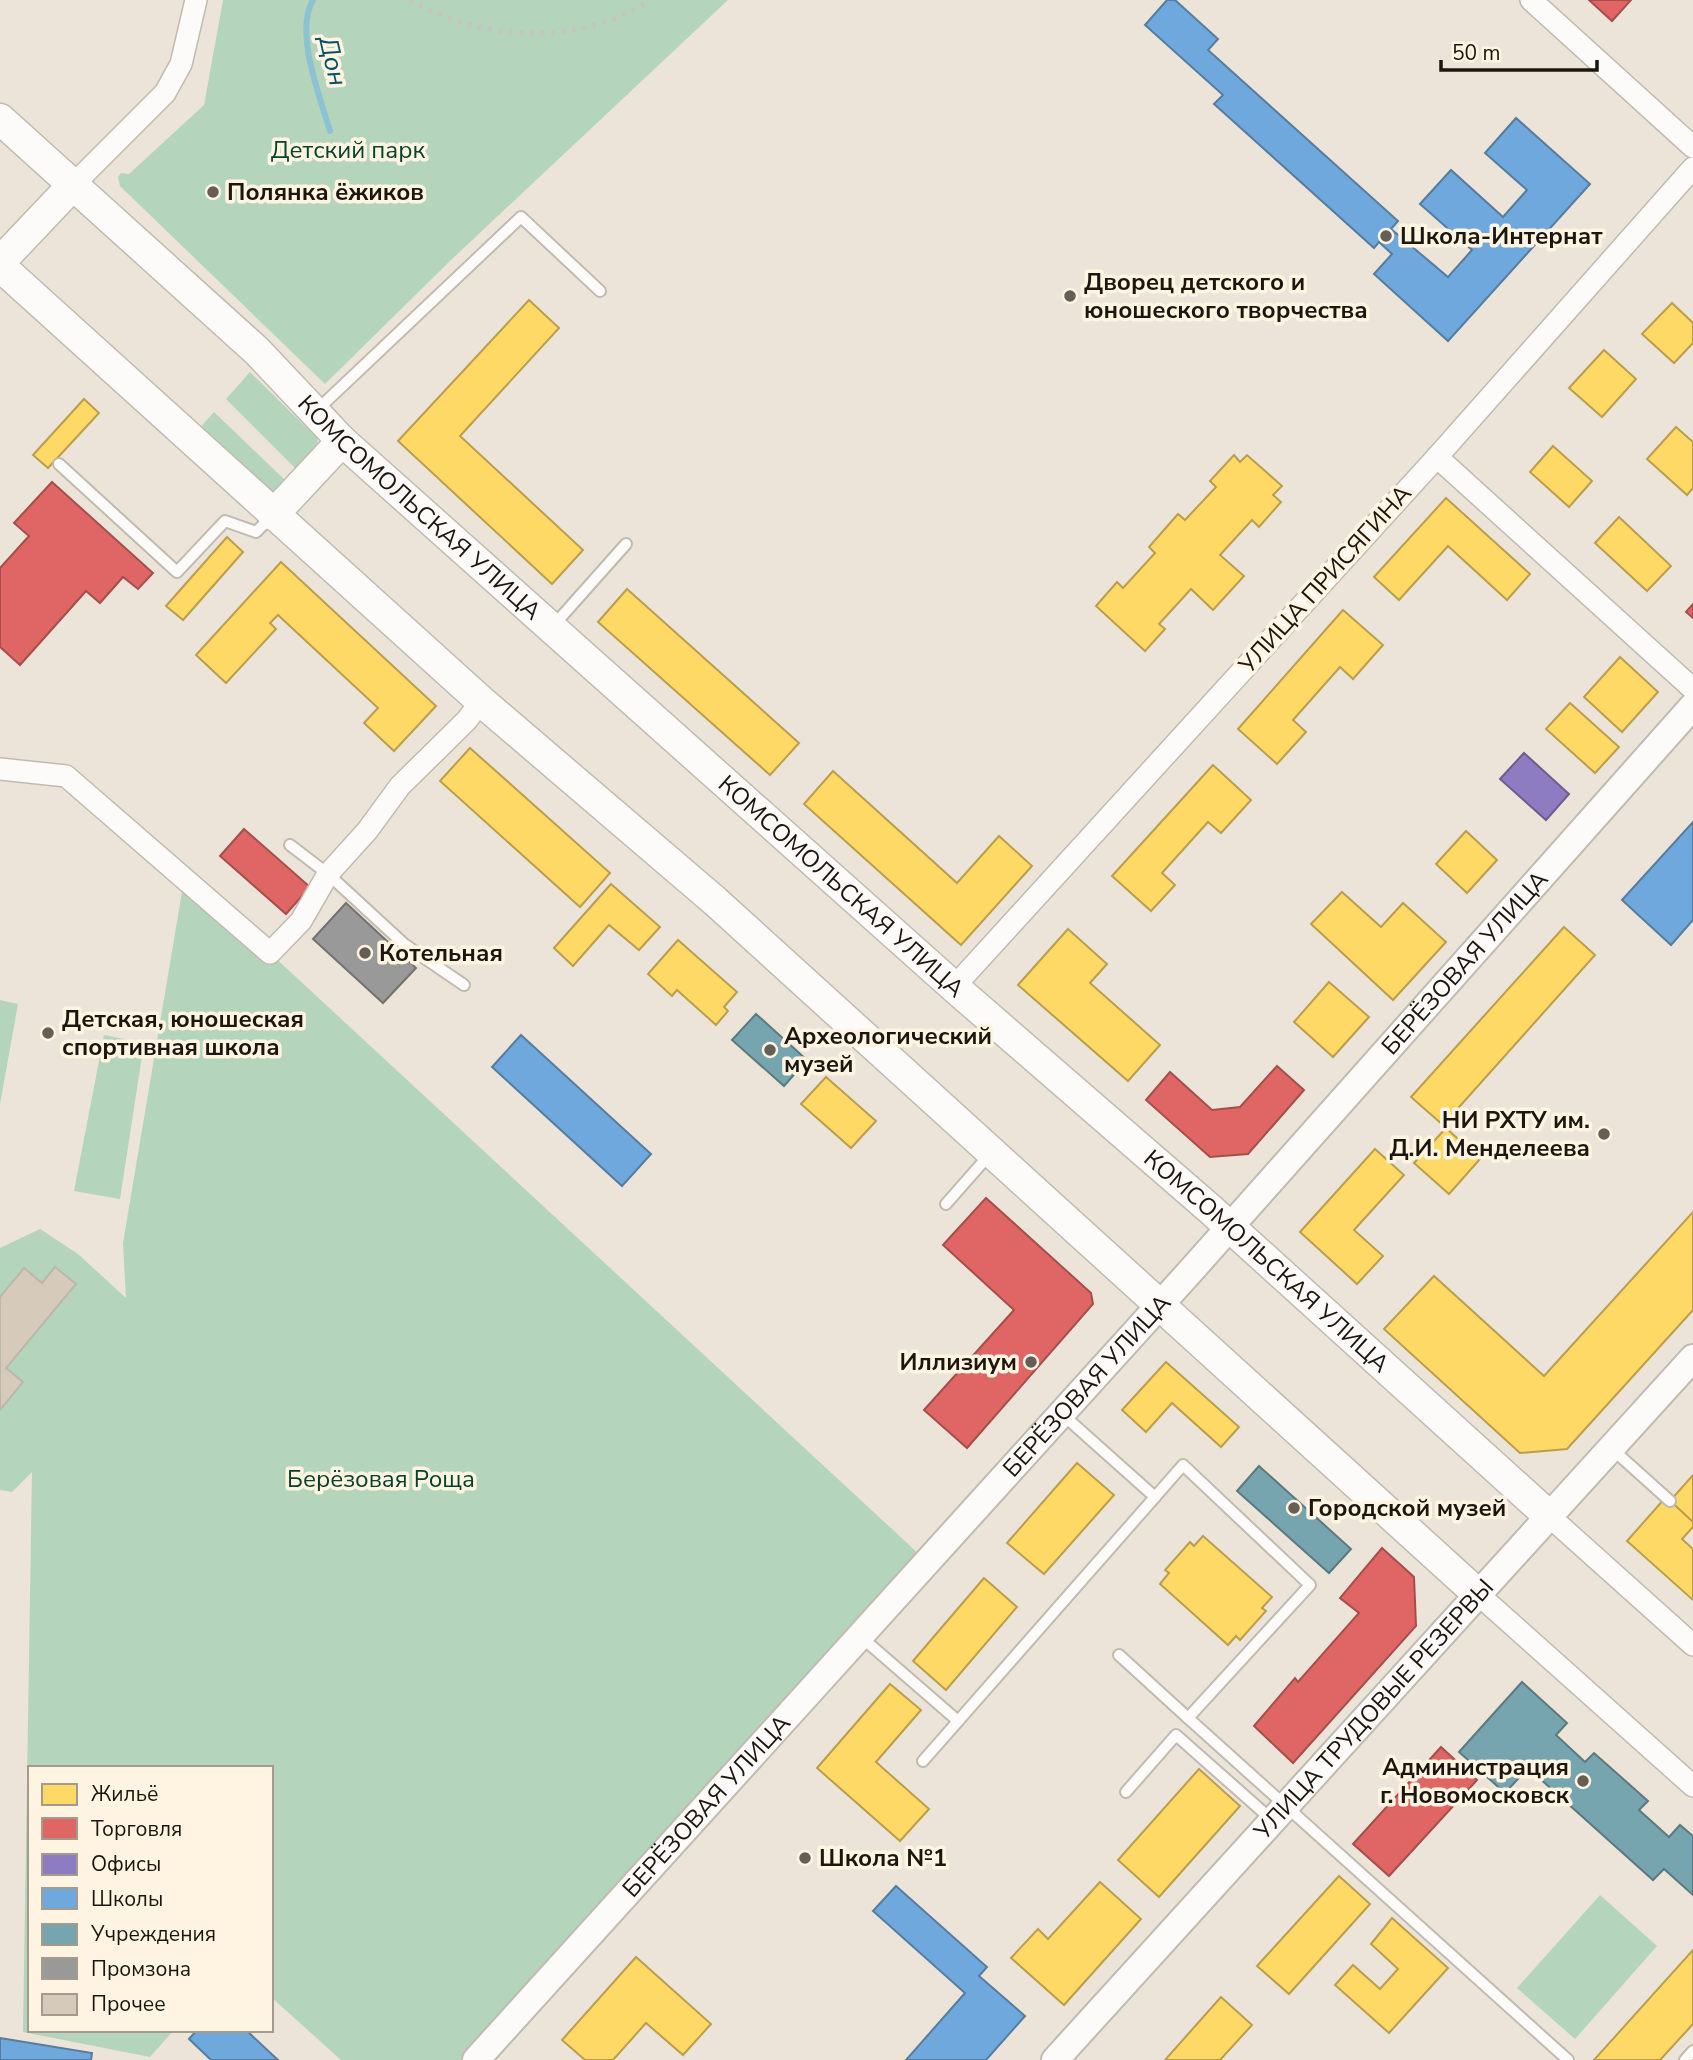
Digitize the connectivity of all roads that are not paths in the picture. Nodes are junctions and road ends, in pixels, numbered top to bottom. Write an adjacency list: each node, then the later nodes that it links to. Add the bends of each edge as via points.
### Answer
1 (196, 0): 6 (street, via 181,64 165,93)
2 (1531, 0): 4 (street)
3 (0, 119): 6 (main road, КОМСОМОЛЬСКАЯ УЛИЦА)
4 (1693, 147)
5 (1693, 168): 11 (street, УЛИЦА ПРИСЯГИНА)
6 (73, 185): 7 (main road); 9 (main road, КОМСОМОЛЬСКАЯ УЛИЦА, via 257,351)
7 (0, 264): 13 (main road)
8 (600, 291): 9 (lane, via 521,217)
9 (316, 411): 10 (main road, КОМСОМОЛЬСКАЯ УЛИЦА)
10 (342, 441): 13 (main road); 15 (main road, КОМСОМОЛЬСКАЯ УЛИЦА)
11 (1437, 457): 16 (street); 23 (street, УЛИЦА ПРИСЯГИНА)
12 (59, 464): 13 (lane, via 177,572 225,521 256,532)
13 (273, 515): 17 (main road)
14 (626, 544): 15 (lane)
15 (552, 627): 23 (main road, КОМСОМОЛЬСКАЯ УЛИЦА)
16 (1693, 689)
17 (481, 701): 21 (street, via 400,786); 24 (main road, via 715,901)
18 (1693, 706): 26 (street, БЕРЁЗОВАЯ УЛИЦА)
19 (0, 769): 21 (street, via 66,776 270,953 301,921)
20 (290, 845): 21 (lane)
21 (328, 874): 22 (lane, via 404,944)
22 (464, 985)
23 (954, 987): 26 (main road, КОМСОМОЛЬСКАЯ УЛИЦА)
24 (992, 1152): 25 (lane); 27 (main road)
25 (946, 1204)
26 (1229, 1227): 27 (street, БЕРЁЗОВАЯ УЛИЦА); 33 (main road, КОМСОМОЛЬСКАЯ УЛИЦА)
27 (1161, 1304): 29 (street, БЕРЁЗОВАЯ УЛИЦА); 34 (main road)
28 (1693, 1358): 30 (street, УЛИЦА ТРУДОВЫЕ РЕЗЕРВЫ)
29 (1062, 1414): 31 (lane); 35 (street, БЕРЁЗОВАЯ УЛИЦА)
30 (1611, 1448): 32 (lane); 33 (street, УЛИЦА ТРУДОВЫЕ РЕЗЕРВЫ)
31 (1155, 1497): 38 (lane, via 1183,1465 1310,1585); 39 (lane)
32 (1670, 1501)
33 (1549, 1516): 34 (street, УЛИЦА ТРУДОВЫЕ РЕЗЕРВЫ); 36 (street, КОМСОМОЛЬСКАЯ УЛИЦА)
34 (1479, 1595): 41 (street); 43 (street, УЛИЦА ТРУДОВЫЕ РЕЗЕРВЫ)
35 (860, 1636): 39 (lane); 45 (street, БЕРЁЗОВАЯ УЛИЦА)
36 (1693, 1645)
37 (1119, 1655): 38 (lane)
38 (1188, 1718): 43 (lane)
39 (958, 1721): 40 (lane)
40 (923, 1761)
41 (1693, 1786)
42 (1126, 1792): 43 (lane, via 1176,1735)
43 (1278, 1812): 46 (street, УЛИЦА ТРУДОВЫЕ РЕЗЕРВЫ); 47 (lane)
44 (1693, 2051): 48 (lane)
45 (476, 2060)
46 (1055, 2060)
47 (1568, 2060)
48 (1685, 2060)

